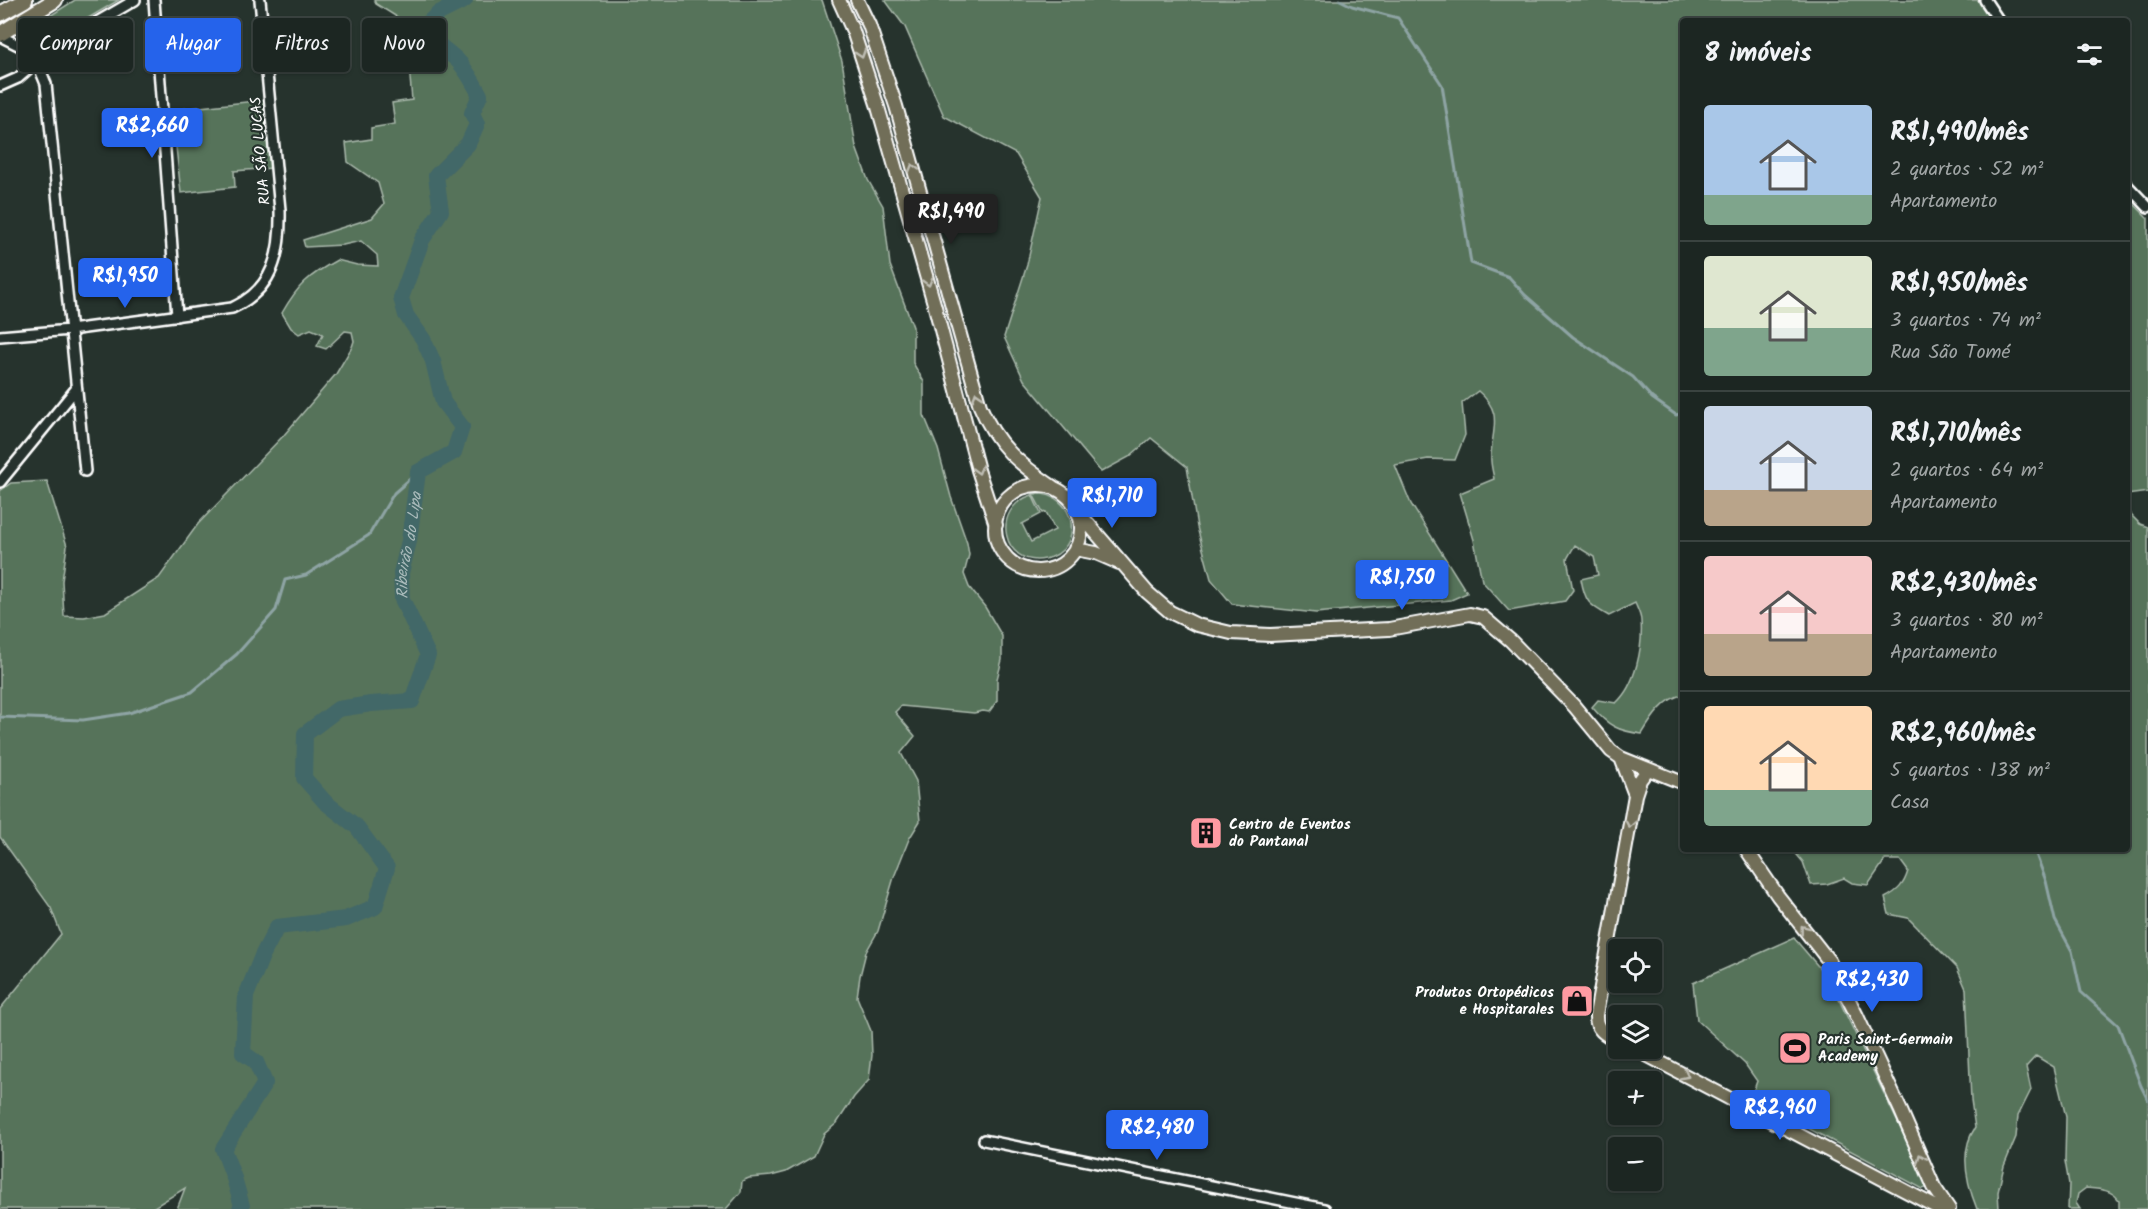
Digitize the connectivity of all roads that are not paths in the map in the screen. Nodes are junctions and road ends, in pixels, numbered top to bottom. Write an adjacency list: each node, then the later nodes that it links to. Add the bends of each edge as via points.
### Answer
1 (25, 0): 9 (highway)
2 (55, 0): 10 (highway)
3 (135, 0): 11 (street)
4 (154, 0): 21 (street)
5 (260, 0): 21 (street, RUA SÃO LUCAS, via 280,210 277,258 269,276 245,302 232,308)
6 (839, 0): 29 (main road, one-way to 29, via 878,107)
7 (857, 0): 27 (main road, one-way to 7, via 1008,452 986,419 896,106)
8 (1985, 0): 12 (street)
9 (0, 14)
10 (27, 18)
11 (104, 18)
12 (1997, 18)
13 (18, 24): 14 (highway)
14 (0, 35): 15 (street)
15 (18, 45)
16 (26, 72): 18 (street)
17 (41, 72): 22 (street, via 46,84)
18 (0, 86)
19 (2130, 187): 20 (street)
20 (2146, 200)
21 (177, 316): 22 (street)
22 (70, 330): 23 (street); 24 (street)
23 (0, 336)
24 (76, 389): 25 (street); 26 (street)
25 (85, 471)
26 (0, 482)
27 (1053, 487): 28 (main road, via 1069,498); 29 (main road, via 1034,485 1015,492 1002,506)
28 (1078, 512): 30 (main road, via 1081,533); 31 (main road)
29 (996, 525): 30 (main road, via 1004,554 1029,569 1058,566)
30 (1075, 549): 31 (main road)
31 (1123, 565): 32 (main road, via 1170,612 1197,625 1231,633 1389,629 1470,614 1483,617 1511,641)
32 (1621, 758): 33 (main road); 35 (main road)
33 (1648, 770): 34 (main road); 35 (main road)
34 (1680, 782)
35 (1635, 795): 37 (main road, one-way to 37, via 1595,1023)
36 (1748, 852): 40 (main road, one-way to 36, via 1839,980)
37 (1608, 1035)
38 (1654, 1059): 41 (main road, one-way to 41)
39 (984, 1140): 42 (street)
40 (1934, 1187): 41 (main road); 44 (main road)
41 (1924, 1200): 43 (main road)
42 (1325, 1209)
43 (1940, 1209)
44 (1949, 1209)

